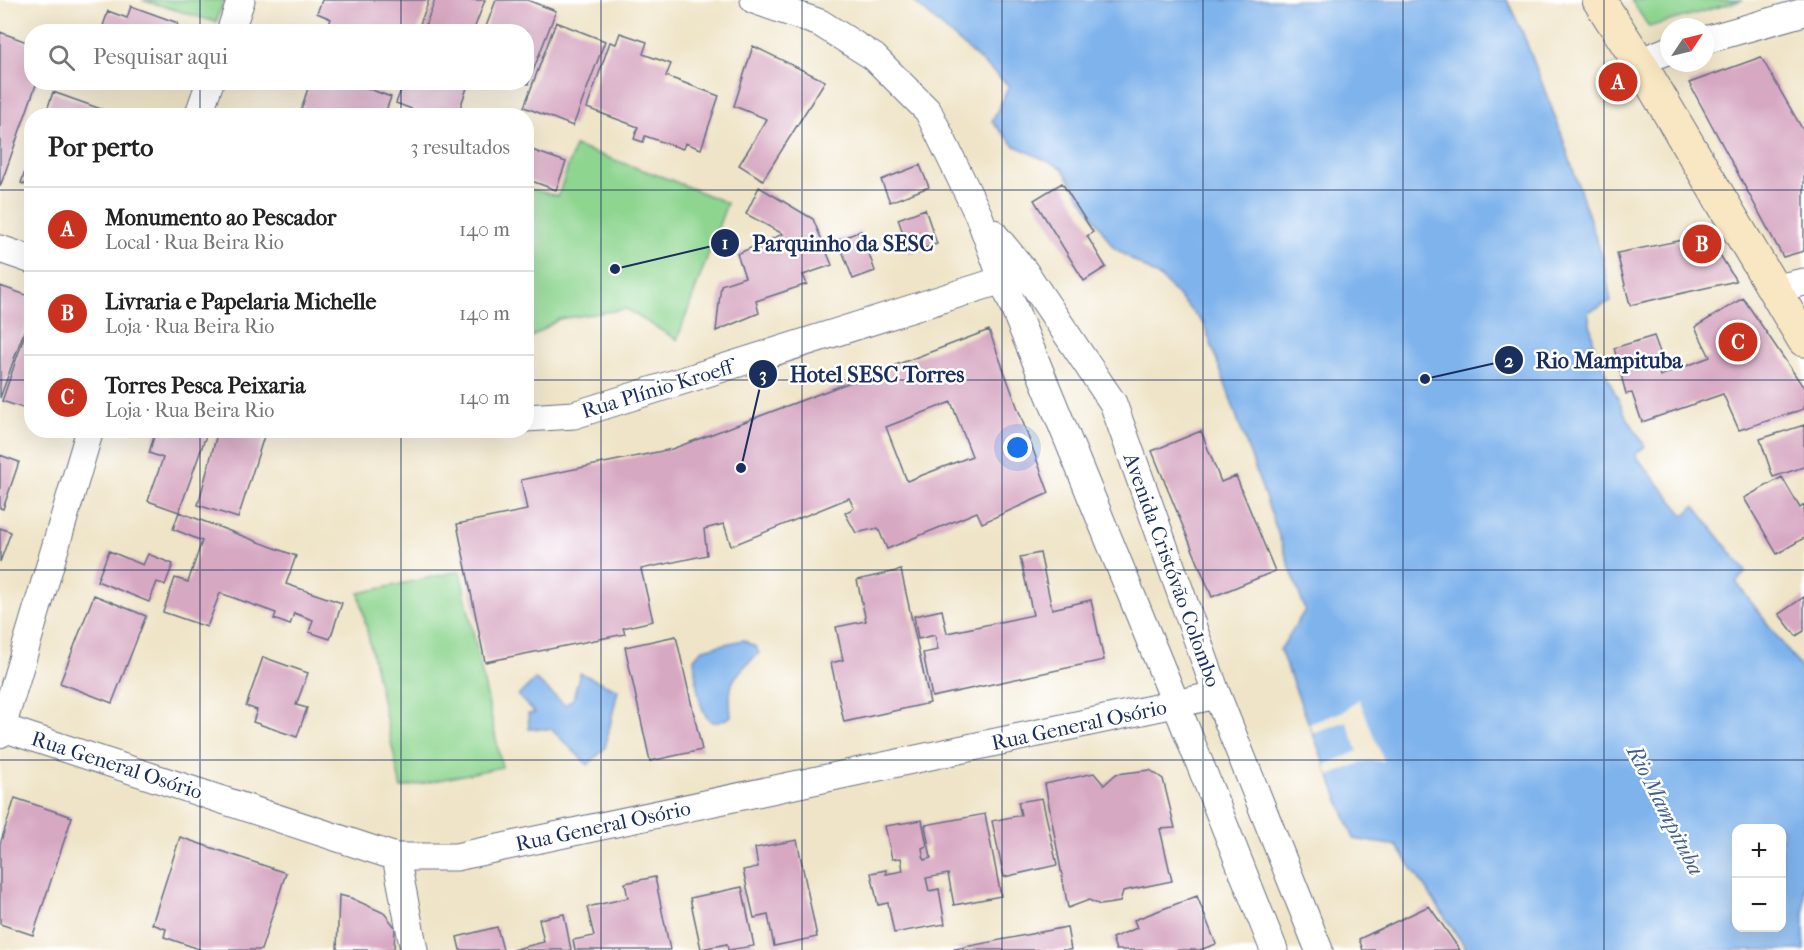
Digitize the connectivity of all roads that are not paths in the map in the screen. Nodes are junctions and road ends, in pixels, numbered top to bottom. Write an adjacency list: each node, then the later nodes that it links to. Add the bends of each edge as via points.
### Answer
1 (242, 0): 5 (street)
2 (754, 0): 13 (street, Avenida Cristóvão Colombo, via 820,23 874,57 928,111 979,216)
3 (1599, 0): 8 (street)
4 (1804, 12): 6 (street)
5 (233, 24)
6 (1714, 37)
7 (1660, 54): 8 (street)
8 (1639, 62): 14 (street)
9 (207, 90): 10 (street)
10 (201, 108)
11 (0, 249): 12 (street)
12 (24, 257)
13 (1014, 277): 16 (street, Rua Plínio Kroeff, via 574,415); 18 (street, Avenida Cristóvão Colombo, via 1113,403); 19 (street, Avenida Cristóvão Colombo)
14 (1789, 286): 15 (street)
15 (1804, 340)
16 (534, 418)
17 (88, 438): 20 (street)
18 (1216, 695): 19 (street, Rua General Osório); 24 (street, Avenida Cristóvão Colombo)
19 (1176, 704): 21 (street, Rua General Osório, via 456,857); 23 (street, Avenida Cristóvão Colombo)
20 (1, 730): 21 (street, Rua General Osório)
21 (396, 856): 22 (street)
22 (414, 950)
23 (1274, 950)
24 (1319, 950)

